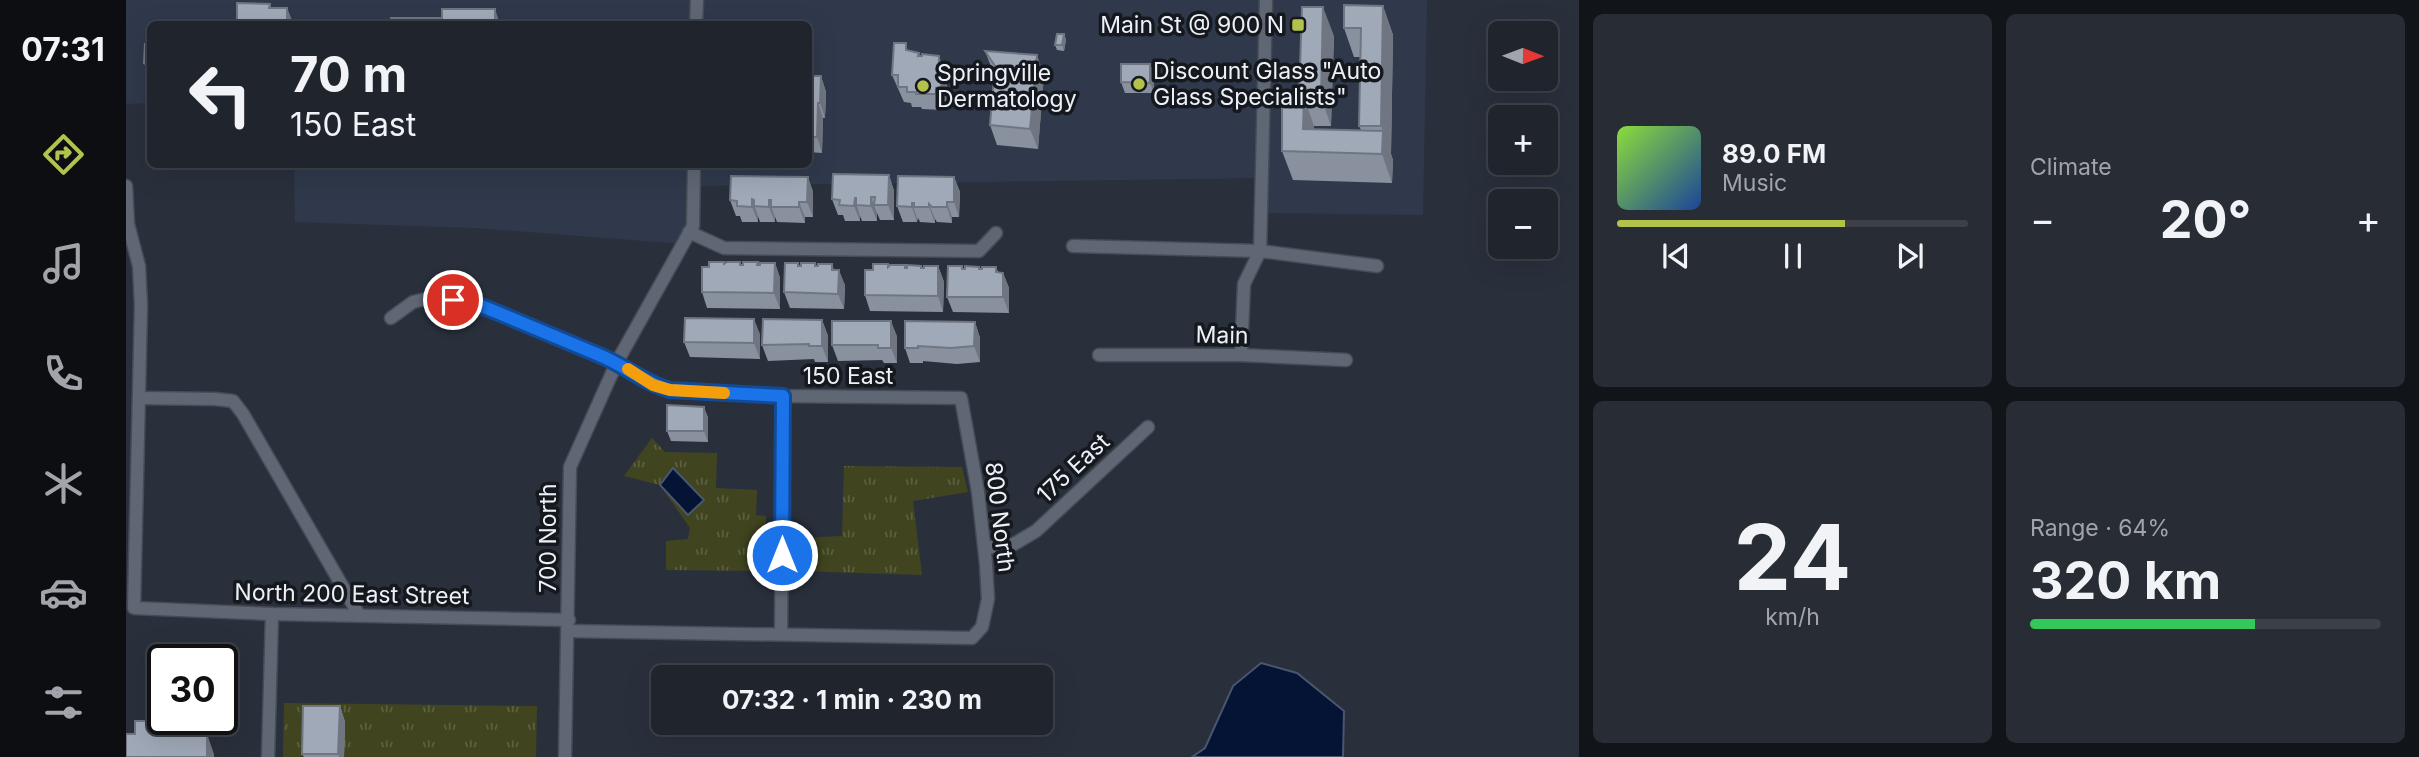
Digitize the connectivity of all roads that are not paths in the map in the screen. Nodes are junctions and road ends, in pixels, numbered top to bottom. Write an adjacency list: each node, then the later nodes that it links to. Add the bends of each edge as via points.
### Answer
1 (697, 0): 3 (street)
2 (1266, 0): 9 (street)
3 (696, 21)
4 (694, 168): 6 (street, 700 North)
5 (126, 186): 12 (street)
6 (690, 232): 7 (street, via 724,248 979,251); 17 (street, 700 North)
7 (996, 233)
8 (1073, 246): 9 (street)
9 (1260, 251): 10 (street); 15 (street, via 1244,284)
10 (1377, 266)
11 (126, 305): 12 (street)
12 (141, 306): 19 (street)
13 (391, 318): 17 (street, 150 East, via 413,302 434,297 472,302)
14 (1099, 355): 15 (street, Main)
15 (1241, 355): 16 (street, Main)
16 (1346, 360)
17 (617, 362): 18 (street, 150 East, via 653,385 670,390); 26 (street, 700 North, via 570,467)
18 (783, 396): 20 (street, 150 East); 27 (street)
19 (139, 398): 22 (street); 25 (street, via 233,401)
20 (961, 398): 23 (street, 800 North)
21 (1147, 427): 23 (street, 175 East, via 1037,531 1014,544)
22 (132, 468): 24 (street, North 200 East Street, via 134,608)
23 (985, 548): 28 (street, 800 North, via 988,599 982,627)
24 (272, 614): 25 (street, North 200 East Street); 29 (street)
25 (359, 615): 26 (street, North 200 East Street)
26 (568, 625): 27 (street, North 200 East Street); 30 (street, 700 North)
27 (781, 634): 28 (street, North 200 East Street)
28 (972, 638)
29 (268, 757)
30 (565, 757)

